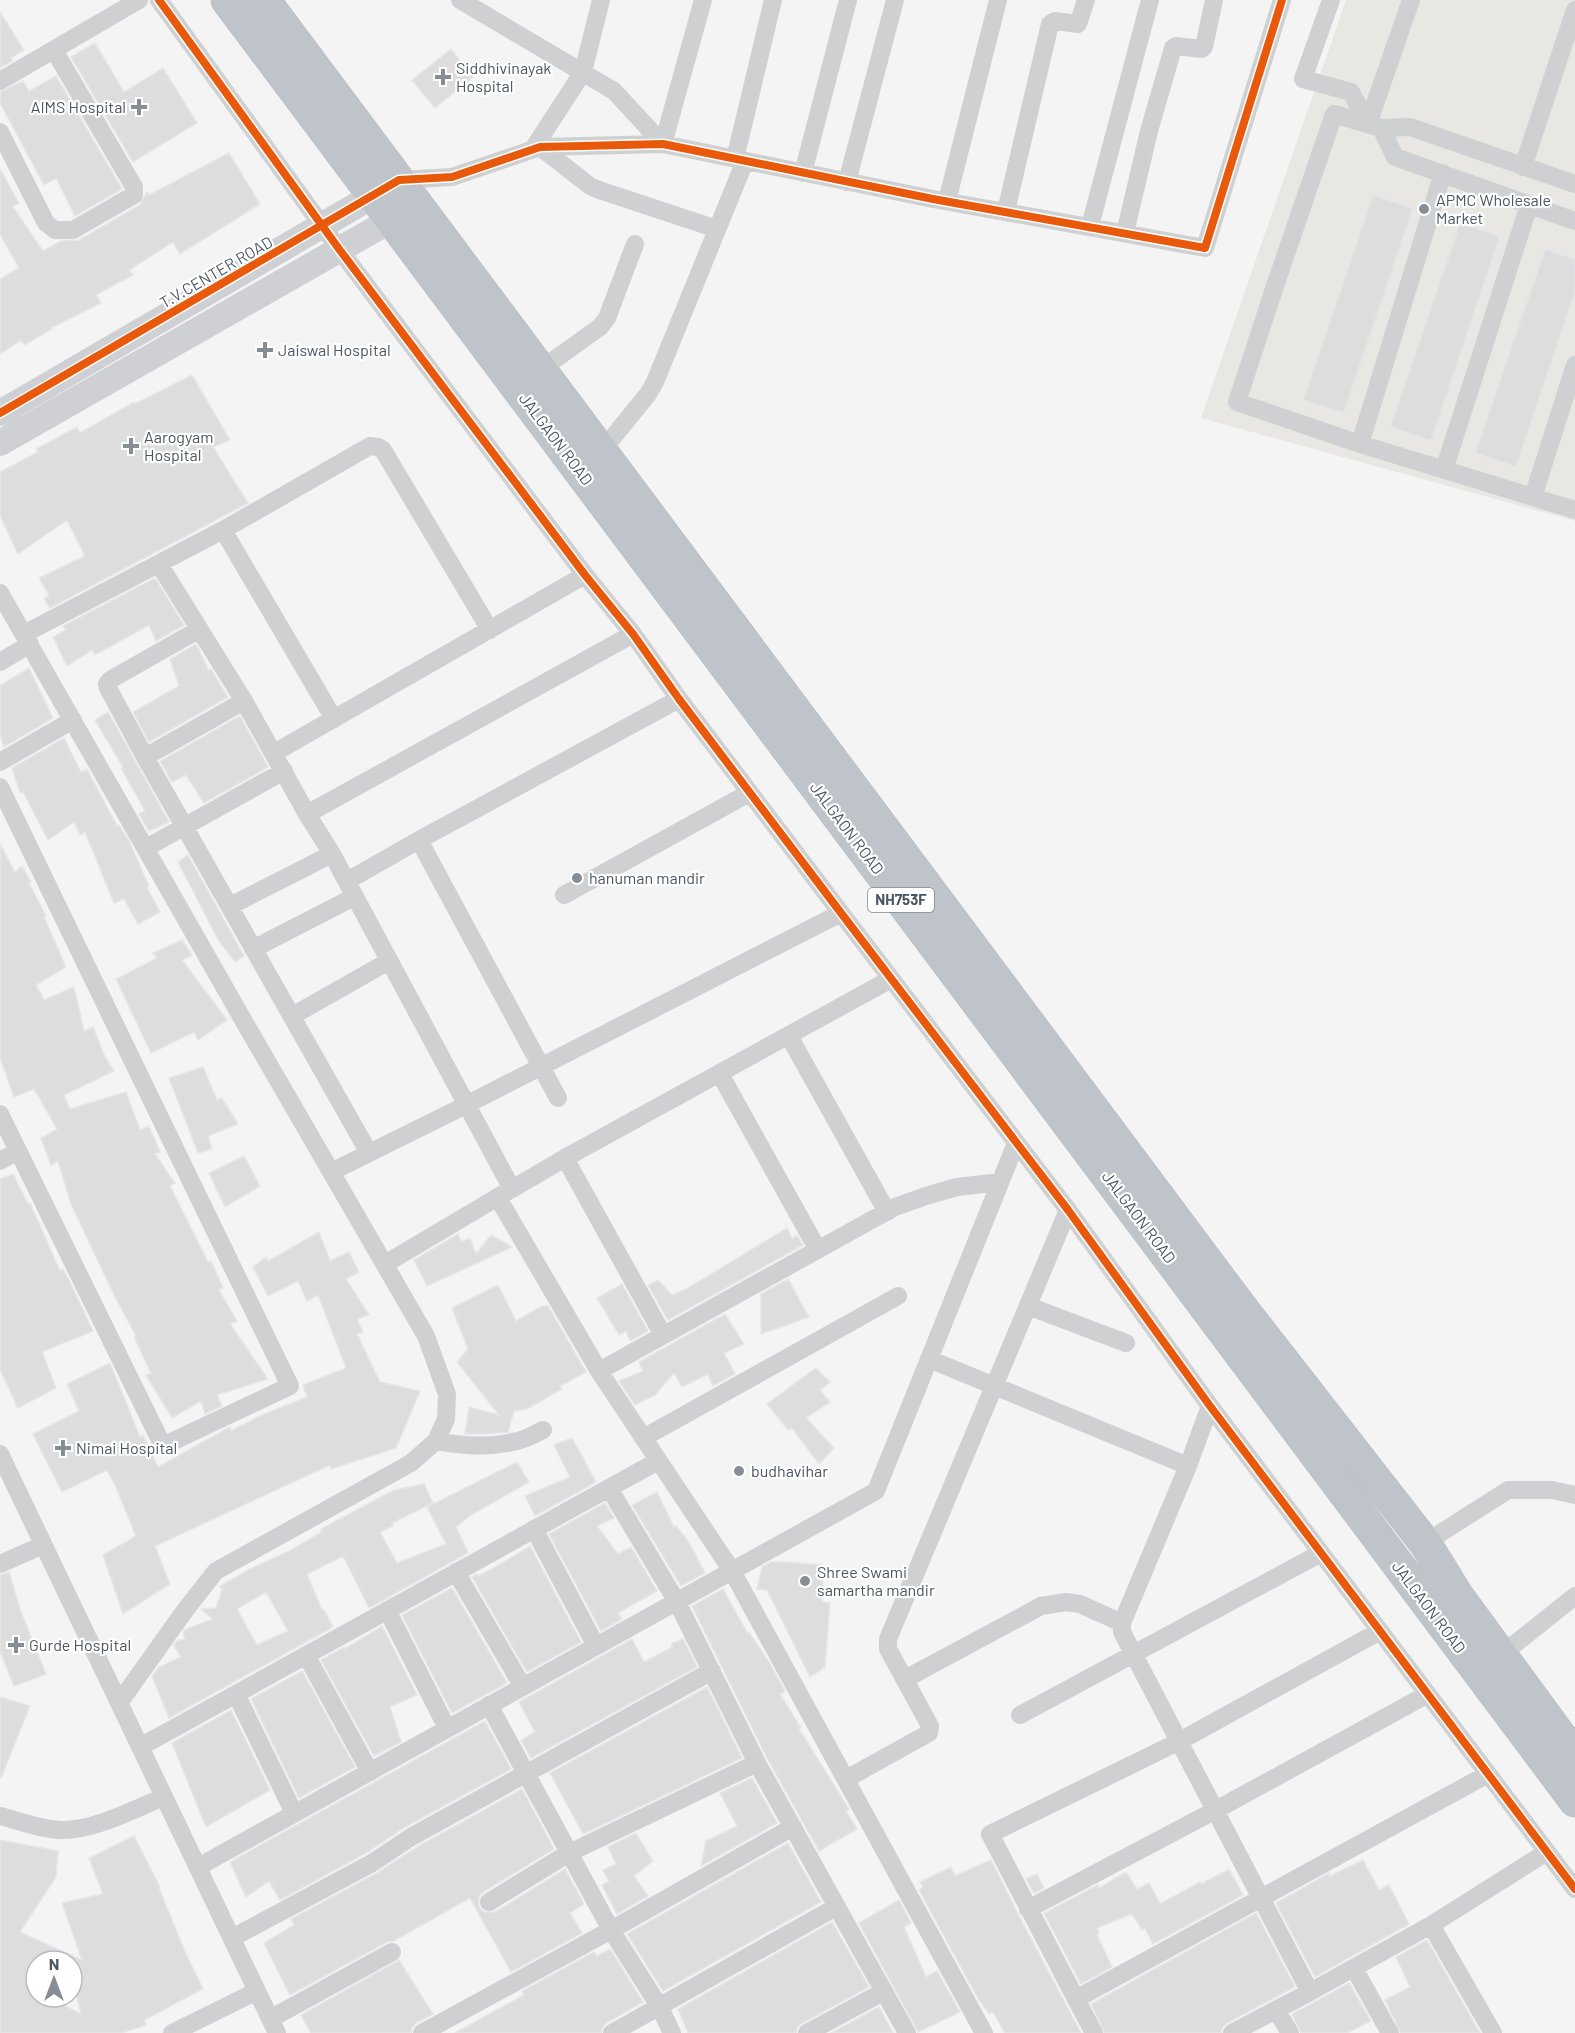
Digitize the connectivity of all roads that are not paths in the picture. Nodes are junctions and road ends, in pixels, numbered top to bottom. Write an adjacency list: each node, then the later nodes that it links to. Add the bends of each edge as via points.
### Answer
1 (140, 0): 19 (street)
2 (159, 0): 38 (street)
3 (227, 0): 33 (highway, JALGAON ROAD / NH753F)
4 (264, 0): 33 (highway, JALGAON ROAD / NH753F)
5 (601, 0): 20 (street)
6 (703, 0): 24 (street)
7 (773, 0): 26 (street)
8 (848, 0): 28 (street)
9 (896, 0): 31 (street)
10 (998, 0): 34 (street)
11 (1086, 0): 36 (street, via 1078,24 1050,24)
12 (1150, 0): 39 (street)
13 (1214, 0): 41 (street, via 1204,47 1173,48)
14 (1282, 0): 41 (street, via 1205,248)
15 (1330, 0): 22 (street, via 1303,79 1351,92)
16 (1411, 0): 22 (street)
17 (469, 2): 20 (street)
18 (1575, 10): 27 (street)
19 (54, 50): 21 (street); 23 (street, via 134,187 134,195 73,230 55,230 46,223)
20 (583, 72): 24 (street, via 614,91); 25 (street)
21 (0, 81)
22 (1374, 126): 27 (street, via 1410,126); 29 (street, via 1395,157); 48 (street, via 1334,114 1237,402)
23 (0, 132)
24 (663, 144): 25 (street); 26 (street)
25 (536, 148): 30 (street); 40 (street, via 590,186)
26 (740, 160): 28 (street); 40 (street)
27 (1523, 167): 32 (street)
28 (803, 173): 31 (street)
29 (1443, 173): 35 (street); 48 (street)
30 (452, 177): 33 (street, T.V.CENTER ROAD); 33 (street, T.V.CENTER ROAD)
31 (847, 182): 34 (street)
32 (1575, 184)
33 (395, 200): 38 (street, T.V.CENTER ROAD); 43 (street, T.V.CENTER ROAD); 45 (highway, JALGAON ROAD / NH753F); 153 (highway, JALGAON ROAD / NH753F)
34 (947, 201): 36 (street)
35 (1529, 205): 37 (street); 50 (street)
36 (1006, 211): 39 (street)
37 (1575, 221)
38 (322, 226): 43 (street); 46 (street, T.V.CENTER ROAD)
39 (1090, 226): 41 (street)
40 (717, 229): 49 (street, via 655,382)
41 (1125, 233)
42 (635, 244): 45 (street, via 607,318)
43 (339, 249): 47 (street, T.V.CENTER ROAD); 55 (street)
44 (1575, 365): 51 (street)
45 (540, 370): 49 (highway, JALGAON ROAD / NH753F)
46 (0, 413)
47 (0, 443)
48 (1360, 444): 50 (street)
49 (601, 452): 120 (highway, JALGAON ROAD / NH753F, via 1234,1298)
50 (1444, 470): 51 (street)
51 (1533, 497): 52 (street)
52 (1575, 510)
53 (223, 530): 54 (street); 58 (street, via 370,446 378,447); 64 (street)
54 (159, 564): 57 (street); 60 (street)
55 (585, 575): 58 (street); 59 (street)
56 (0, 593): 60 (street)
57 (198, 630): 63 (street); 67 (street, via 107,684)
58 (490, 630): 64 (street)
59 (633, 634): 62 (street); 72 (street)
60 (27, 639): 61 (street); 65 (street)
61 (0, 662)
62 (679, 699): 71 (street); 74 (street)
63 (244, 701): 66 (street); 67 (street)
64 (334, 719): 66 (street)
65 (73, 720): 68 (street); 75 (street)
66 (274, 753): 69 (street)
67 (145, 756): 73 (street)
68 (0, 762)
69 (284, 771): 72 (street); 73 (street)
70 (0, 787): 92 (street, via 290,1386 163,1446)
71 (749, 793): 78 (street); 80 (street)
72 (307, 814): 76 (street)
73 (184, 826): 75 (street); 79 (street)
74 (419, 840): 77 (street); 86 (street)
75 (146, 848): 96 (street)
76 (332, 854): 77 (street); 79 (street)
77 (351, 889): 81 (street); 82 (street)
78 (564, 895)
79 (230, 906): 81 (street)
80 (841, 913): 83 (street); 86 (street)
81 (253, 949): 84 (street)
82 (389, 962): 84 (street); 89 (street)
83 (891, 979): 85 (street); 91 (street)
84 (292, 1016): 93 (street)
85 (789, 1036): 87 (street); 100 (street)
86 (540, 1067): 88 (street); 89 (street)
87 (720, 1074): 94 (street); 101 (street)
88 (558, 1098)
89 (466, 1105): 93 (street); 98 (street)
90 (0, 1114): 92 (street)
91 (1016, 1143): 97 (street); 99 (street)
92 (18, 1151): 95 (street)
93 (369, 1153): 96 (street)
94 (565, 1158): 98 (street); 105 (street)
95 (0, 1161)
96 (331, 1172): 102 (street)
97 (1000, 1182): 100 (street, via 946,1190); 107 (street)
98 (505, 1193): 102 (street); 108 (street)
99 (1068, 1210): 104 (street); 110 (street)
100 (887, 1212): 101 (street)
101 (818, 1250): 105 (street)
102 (385, 1264): 113 (street, via 426,1336 447,1394 446,1419)
103 (898, 1296): 112 (street)
104 (1028, 1306): 106 (street); 109 (street)
105 (663, 1335): 108 (street)
106 (1126, 1343)
107 (929, 1359): 109 (street); 124 (street, via 876,1491)
108 (599, 1371): 112 (street)
109 (995, 1386): 116 (street); 136 (street, via 888,1639 888,1649)
110 (1210, 1406): 116 (street); 122 (street)
111 (543, 1430): 113 (street, via 517,1441 492,1445 462,1446)
112 (643, 1438): 115 (street)
113 (436, 1441): 140 (street, via 411,1462 216,1571)
114 (0, 1454): 121 (street)
115 (658, 1461): 117 (street); 124 (street)
116 (1188, 1466): 129 (street)
117 (609, 1488): 119 (street); 127 (street)
118 (1575, 1495): 120 (street, via 1552,1490 1508,1490)
119 (534, 1529): 125 (street); 131 (street)
120 (1425, 1543): 133 (highway, JALGAON ROAD / NH753F)
121 (44, 1545): 123 (street); 140 (street)
122 (1321, 1553): 130 (street); 132 (street)
123 (0, 1564)
124 (732, 1571): 127 (street); 151 (street)
125 (456, 1572): 128 (street); 137 (street)
126 (1575, 1596): 133 (street)
127 (677, 1602): 131 (street); 135 (street)
128 (387, 1610): 134 (street); 143 (street)
129 (1122, 1623): 132 (street, via 1122,1632); 136 (street, via 1080,1604 1041,1606)
130 (1380, 1631): 139 (street); 144 (street)
131 (596, 1646): 137 (street)
132 (1134, 1653): 142 (street); 144 (street)
133 (1501, 1654): 146 (highway, JALGAON ROAD / NH753F)
134 (306, 1655): 138 (street); 148 (street)
135 (712, 1671): 147 (street); 149 (street)
136 (905, 1679): 151 (street, via 930,1726 928,1733)
137 (523, 1687): 141 (street)
138 (236, 1694): 145 (street); 155 (street)
139 (1428, 1694): 150 (street); 154 (street)
140 (119, 1703): 145 (street)
141 (489, 1705): 143 (street); 149 (street)
142 (1020, 1715)
143 (447, 1728): 148 (street)
144 (1178, 1742): 154 (street); 165 (street, via 990,1834)
145 (140, 1747): 152 (street)
146 (1575, 1756)
147 (757, 1763): 157 (street); 159 (street)
148 (370, 1772): 155 (street)
149 (527, 1774): 159 (street); 168 (street)
150 (1488, 1774): 158 (street); 162 (street)
151 (846, 1779): 184 (street)
152 (164, 1797): 156 (street, via 96,1824 63,1830); 160 (street)
153 (1575, 1801)
154 (1214, 1811): 162 (street); 165 (street)
155 (294, 1813): 160 (street)
156 (0, 1816)
157 (793, 1827): 164 (street); 167 (street)
158 (1547, 1852): 161 (street); 166 (street)
159 (569, 1853): 163 (street); 167 (street)
160 (198, 1867): 168 (street)
161 (1575, 1889)
162 (1260, 1898): 173 (street); 174 (street)
163 (489, 1902)
164 (836, 1907): 172 (street); 175 (street)
165 (1028, 1909): 174 (street)
166 (1431, 1925): 170 (street); 189 (street)
167 (611, 1930): 175 (street); 179 (street)
168 (232, 1938): 171 (street)
169 (392, 1952): 177 (street)
170 (1354, 1968): 173 (street); 188 (street)
171 (257, 1991): 177 (street); 178 (street)
172 (883, 1992): 182 (street); 183 (street)
173 (1310, 1992): 176 (street)
174 (1076, 1999): 185 (street)
175 (659, 2006): 180 (street); 181 (street)
176 (1276, 2010): 186 (street); 187 (street)
177 (274, 2026)
178 (172, 2033)
179 (422, 2033)
180 (612, 2033)
181 (672, 2033)
182 (807, 2033)
183 (907, 2033)
184 (984, 2033)
185 (1094, 2033)
186 (1232, 2033)
187 (1290, 2033)
188 (1390, 2033)
189 (1493, 2033)

